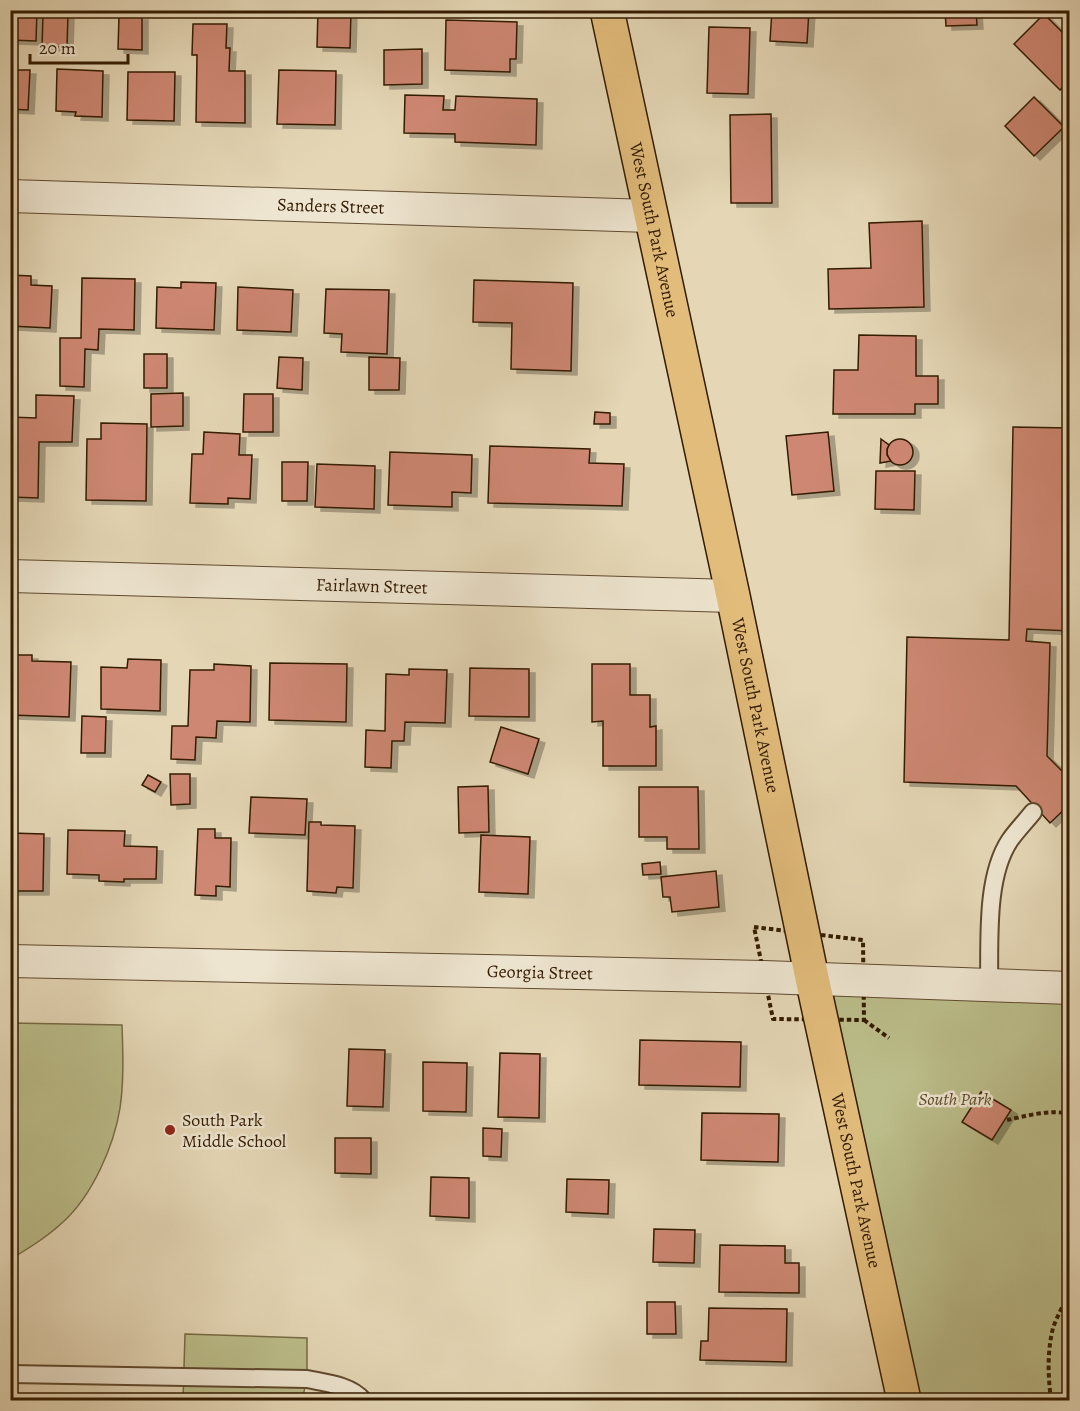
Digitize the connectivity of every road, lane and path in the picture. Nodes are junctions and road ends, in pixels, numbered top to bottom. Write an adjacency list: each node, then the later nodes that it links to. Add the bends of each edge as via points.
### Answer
1 (607, 10): 3 (main road, West South Park Avenue)
2 (10, 196): 3 (street, Sanders Street)
3 (650, 216): 5 (main road, West South Park Avenue)
4 (10, 576): 5 (street, Fairlawn Street)
5 (733, 596): 8 (main road, West South Park Avenue)
6 (1033, 812): 9 (lane, via 1009,841 995,871)
7 (10, 961): 8 (street, Georgia Street)
8 (812, 978): 9 (street, Georgia Street); 18 (main road, West South Park Avenue)
9 (988, 985): 10 (street, Georgia Street)
10 (1070, 988)
11 (864, 1020): 12 (path)
12 (889, 1038)
13 (1070, 1114): 14 (path, via 1034,1114)
14 (1007, 1120)
15 (1070, 1293): 19 (path, via 1054,1326 1048,1353)
16 (10, 1374): 17 (lane, via 307,1379 342,1387)
17 (363, 1401)
18 (903, 1401)
19 (1051, 1401)

